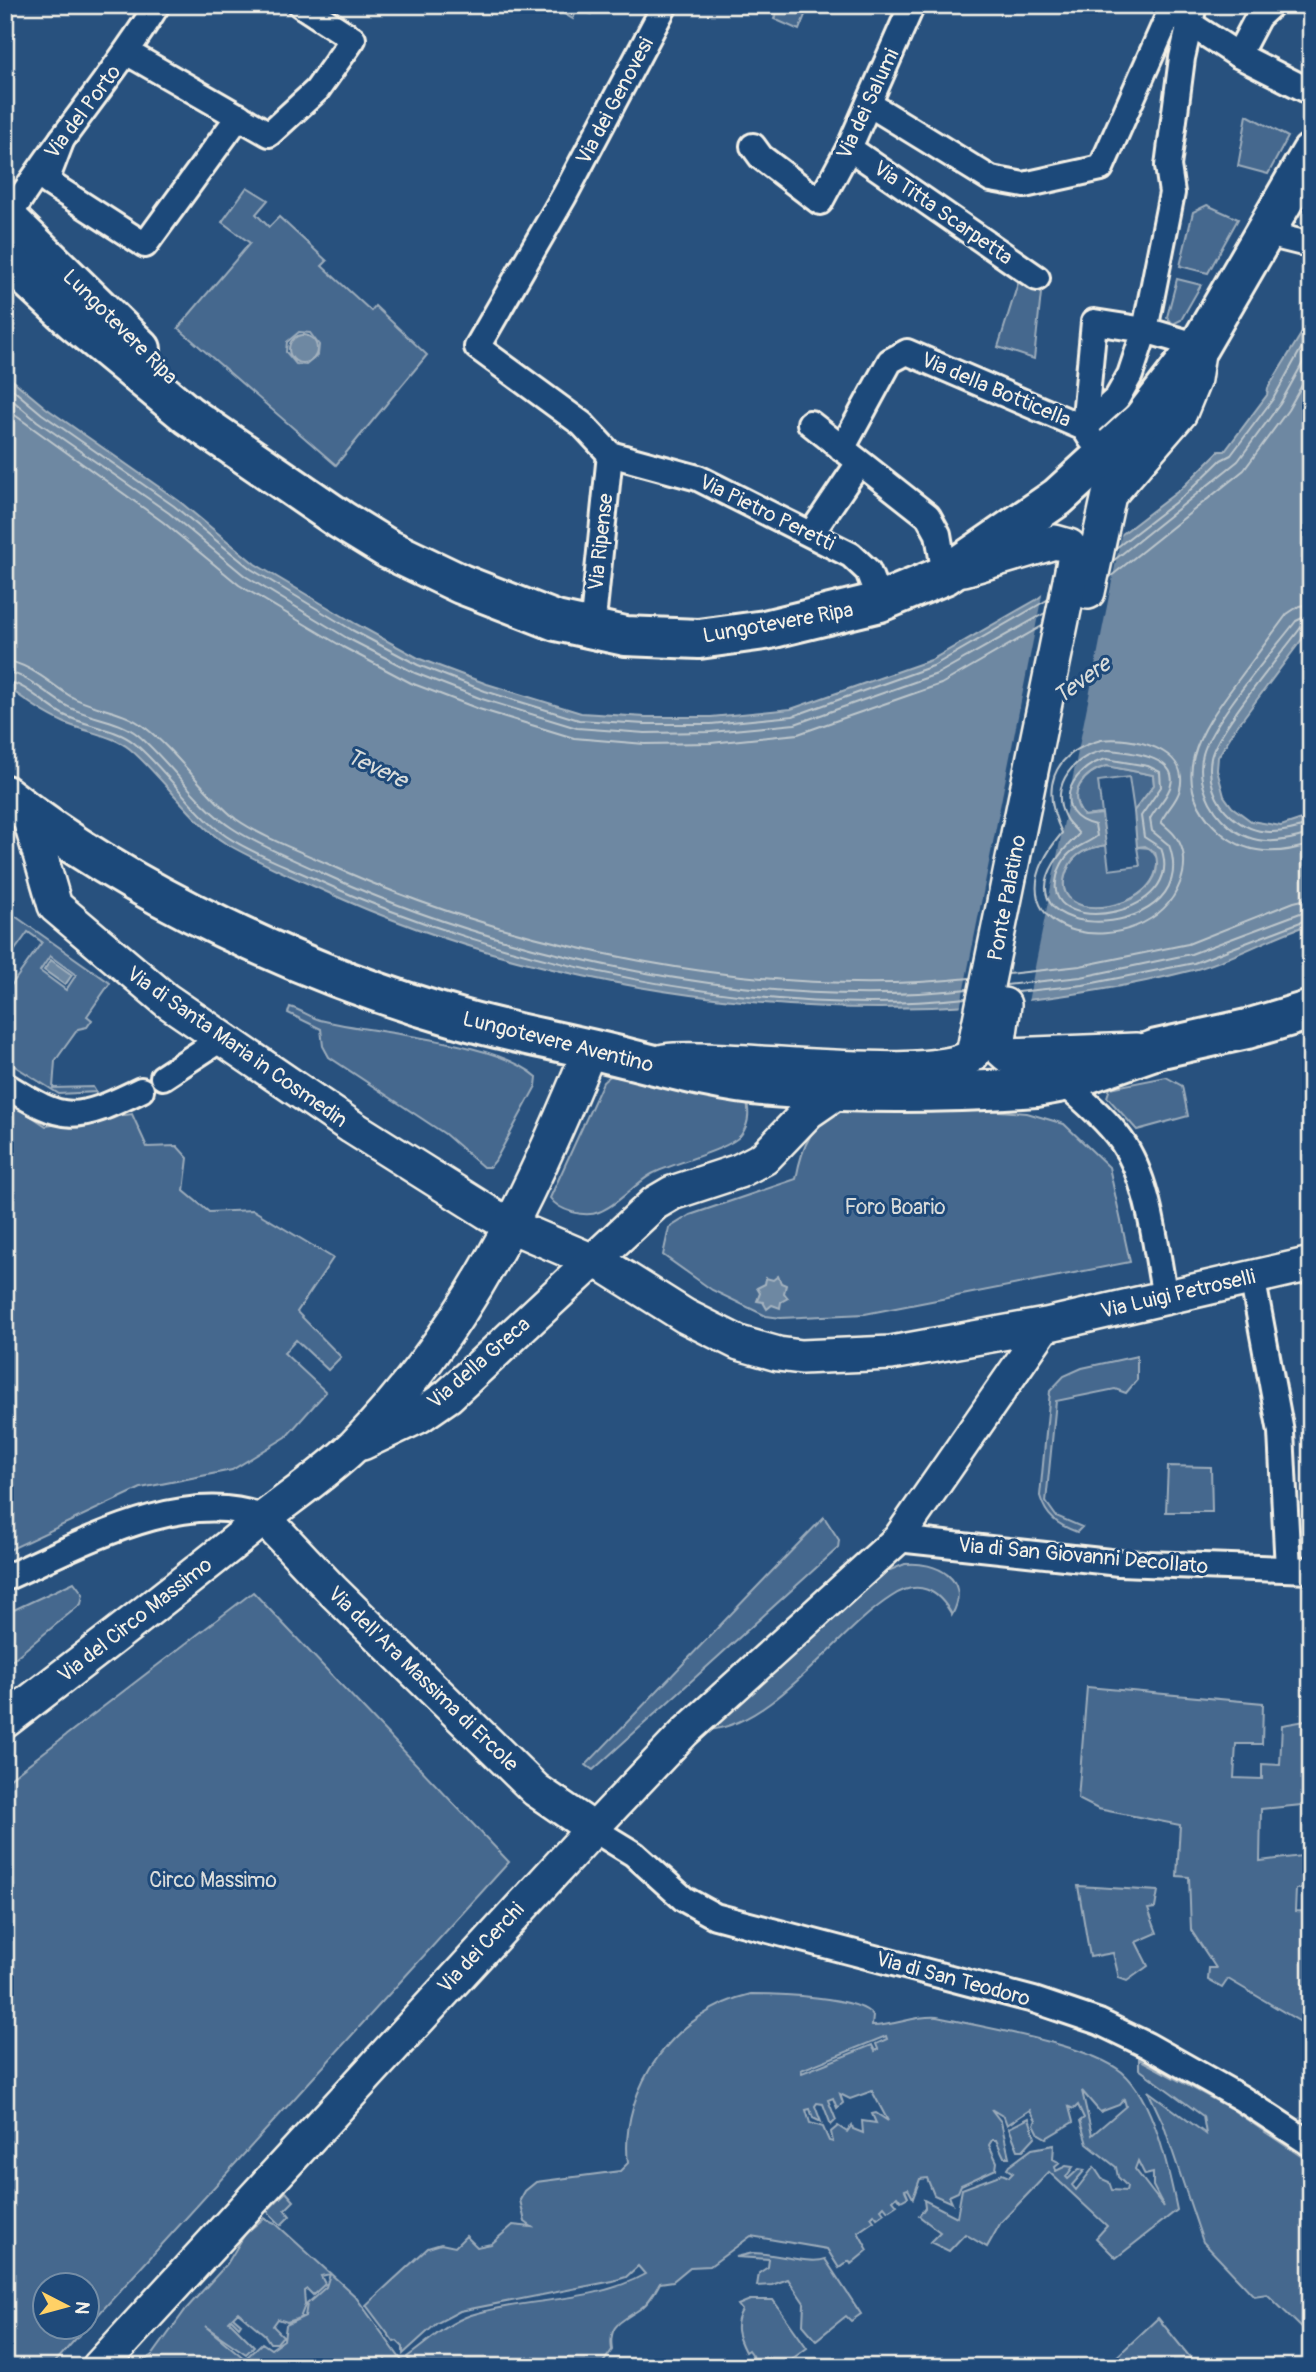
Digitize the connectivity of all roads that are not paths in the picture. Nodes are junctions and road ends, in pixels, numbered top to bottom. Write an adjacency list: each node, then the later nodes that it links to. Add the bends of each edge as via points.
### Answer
1 (157, 5): 7 (street, Via del Porto)
2 (301, 5): 11 (street, via 353,39 317,90 269,134)
3 (665, 5): 27 (street, Via dei Genovesi, via 564,196 477,347 589,430)
4 (912, 5): 10 (street, Via dei Salumi)
5 (1271, 5): 8 (street, via 1258,17)
6 (1180, 11): 8 (street); 10 (street, via 1101,168 1024,185 990,179); 22 (street, via 1168,166 1172,193)
7 (128, 53): 11 (street); 12 (street, Via del Porto)
8 (1238, 55): 9 (street)
9 (1311, 92)
10 (869, 104): 14 (street, Via dei Salumi)
11 (239, 116): 12 (street, via 145,245 49,183)
12 (62, 139): 17 (street, Via del Porto)
13 (753, 146): 14 (street, Via dei Salumi, via 761,158 820,202)
14 (849, 148): 21 (street, Via Titta Scarpetta)
15 (1311, 153): 18 (main road, Lungotevere Ripa)
16 (1311, 188): 18 (street)
17 (7, 217): 25 (main road, Lungotevere Ripa)
18 (1268, 238): 19 (street); 23 (main road, Lungotevere Ripa)
19 (1311, 245)
20 (5, 257): 25 (main road, Lungotevere Ripa, via 188,415)
21 (1037, 278)
22 (1145, 330): 23 (street); 26 (street, via 1125,386); 26 (street, via 1094,322)
23 (1199, 346): 26 (main road, Lungotevere Ripa, via 1142,420); 35 (main road, Ponte Palatino, via 1194,379 1180,413 1118,485 1105,509)
24 (810, 423): 28 (street)
25 (227, 439): 32 (main road, Lungotevere Ripa, via 388,549 531,612)
26 (1092, 444): 28 (street, Via della Botticella, via 907,352 890,361); 30 (main road, Lungotevere Ripa, via 1058,497)
27 (610, 454): 29 (street, Via Pietro Peretti, via 698,478); 32 (street, Via Ripense)
28 (850, 456): 29 (street); 30 (street, via 928,516 938,534)
29 (811, 534): 31 (street, Via Pietro Peretti, via 859,561 868,571)
30 (945, 575): 31 (main road, Lungotevere Ripa); 35 (main road, Ponte Palatino, via 1049,542 1073,550 1074,566)
31 (880, 603): 32 (main road, Lungotevere Ripa, via 713,637 658,639)
32 (592, 630)
33 (17, 804): 36 (main road, Via di Santa Maria in Cosmedin, via 55,906 135,976); 37 (main road, Lungotevere Aventino, via 116,869 293,959 461,1019)
34 (1311, 1010): 38 (main road, Lungotevere Aventino)
35 (988, 1035): 38 (main road, via 1007,1055); 39 (main road, Ponte Palatino, via 965,1062 939,1067 820,1066 713,1058)
36 (221, 1039): 40 (street); 45 (main road, Via di Santa Maria in Cosmedin)
37 (590, 1049): 39 (main road, Lungotevere Aventino); 45 (main road, Via della Greca)
38 (1157, 1049): 41 (main road, Lungotevere Aventino)
39 (647, 1063): 44 (main road, Lungotevere Aventino, via 724,1081)
40 (163, 1077)
41 (1063, 1082): 44 (main road, Lungotevere Aventino, via 1020,1088); 49 (street, via 1104,1120 1130,1155 1148,1211)
42 (5, 1085): 43 (street, via 61,1114 89,1111)
43 (141, 1090)
44 (840, 1090): 46 (main road, Via della Greca, via 808,1112 764,1158 662,1198)
45 (511, 1226): 46 (main road, Via di Santa Maria in Cosmedin); 51 (main road, Via della Greca, via 450,1329)
46 (592, 1260): 50 (main road, Via Luigi Petroselli, via 722,1336 778,1354 860,1357); 51 (main road, Via della Greca, via 448,1396)
47 (1311, 1265): 48 (main road, Via Luigi Petroselli)
48 (1252, 1276): 49 (main road, Via Luigi Petroselli); 54 (street, via 1281,1432)
49 (1165, 1297): 50 (main road, Via Luigi Petroselli)
50 (1046, 1325): 53 (street, Via dei Cerchi)
51 (353, 1446): 52 (main road, Via della Greca)
52 (264, 1518): 55 (street, via 225,1508 164,1515); 56 (main road, Via del Circo Massimo); 57 (main road, Via dell'Ara Massima di Ercole, via 536,1790)
53 (892, 1545): 54 (street, Via di San Giovanni Decollato, via 1119,1563); 57 (street, Via dei Cerchi, via 685,1732)
54 (1299, 1569)
55 (5, 1578)
56 (5, 1721)
57 (593, 1829): 58 (street, Via di San Teodoro, via 634,1854 684,1899 715,1916 1034,2000 1099,2022 1241,2098); 59 (main road, Via dei Cerchi)
58 (1311, 2144)
59 (99, 2367)

